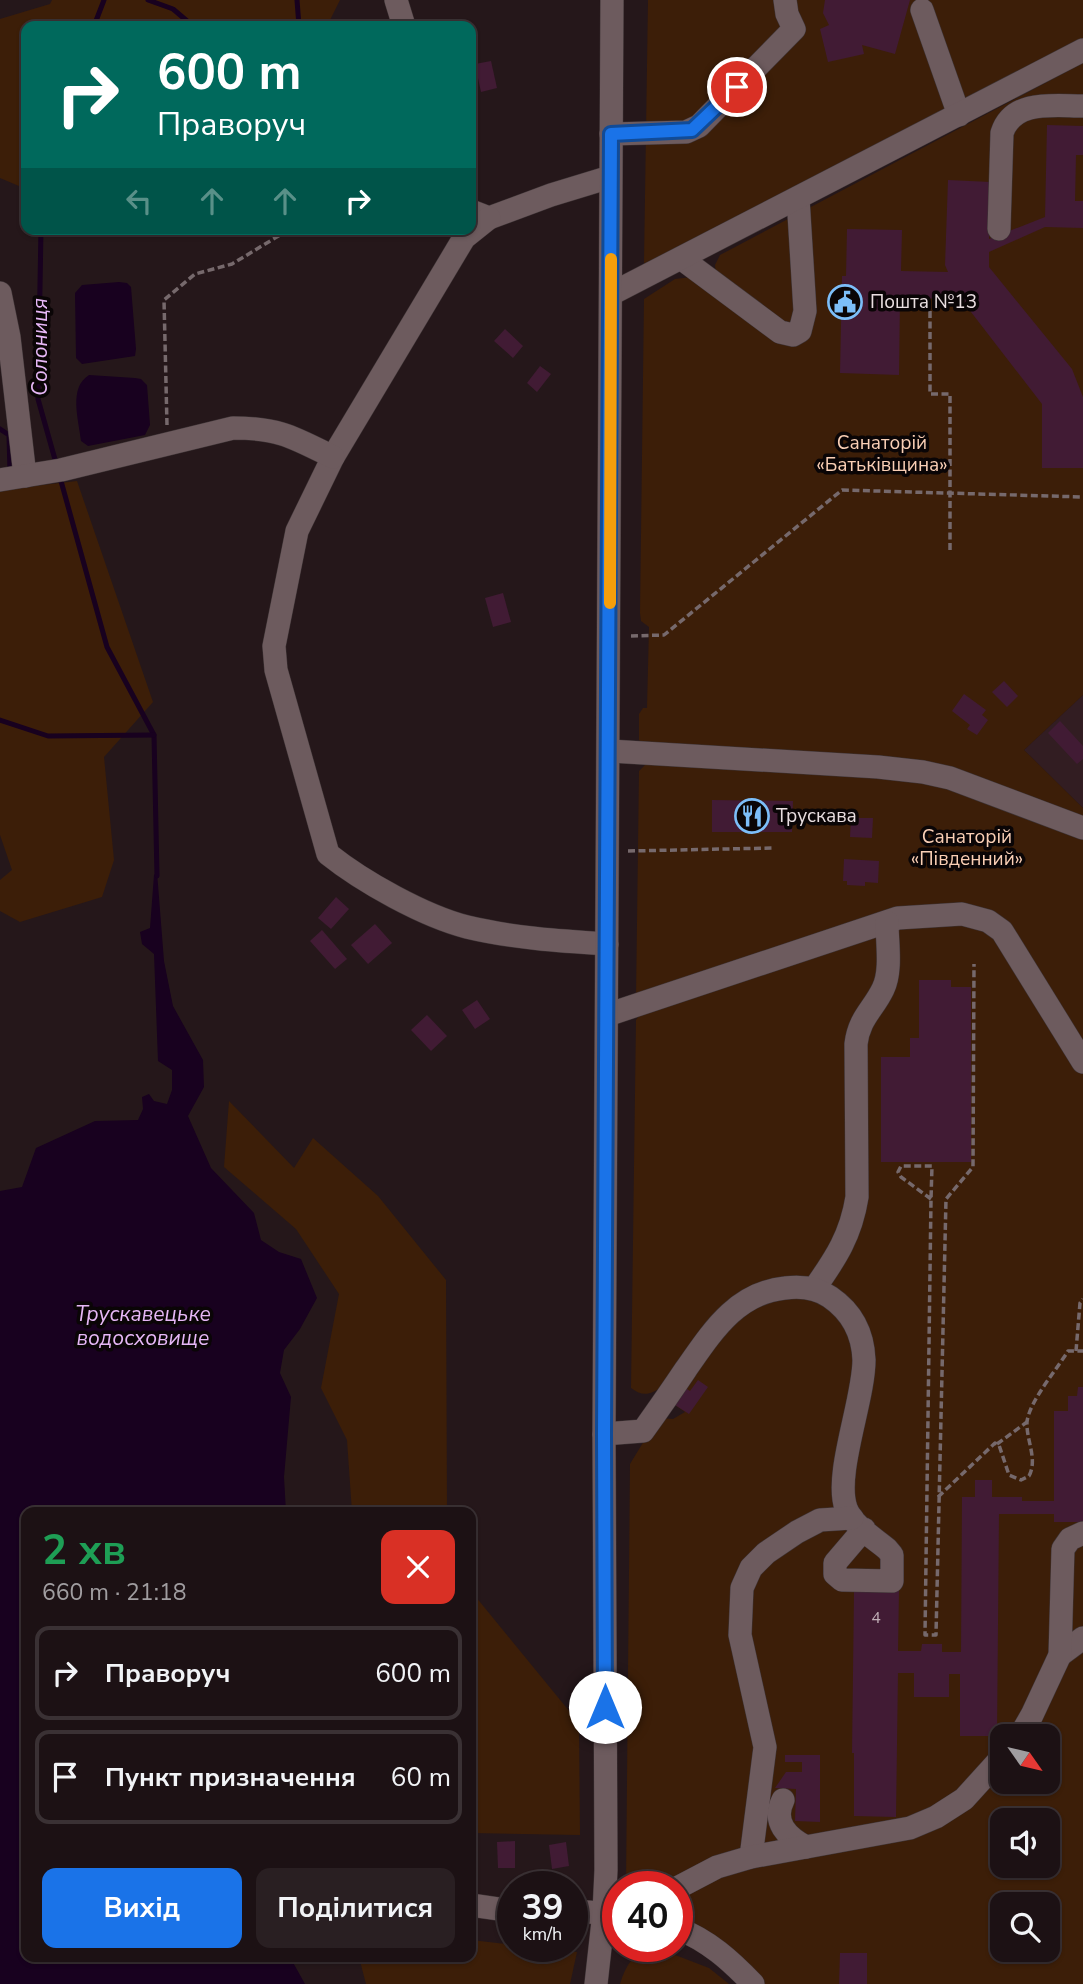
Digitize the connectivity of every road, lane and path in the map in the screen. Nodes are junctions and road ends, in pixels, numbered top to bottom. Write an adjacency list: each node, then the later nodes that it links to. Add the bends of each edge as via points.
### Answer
1 (396, 0): 5 (street)
2 (612, 0): 11 (street)
3 (785, 0): 11 (street, via 794,29 699,126 686,132)
4 (922, 10): 9 (street)
5 (402, 21)
6 (1083, 50): 7 (street)
7 (986, 101): 9 (street); 10 (street)
8 (1083, 106): 10 (street, via 1030,107 1012,117)
9 (959, 115): 13 (street)
10 (1002, 131): 15 (street)
11 (611, 134): 12 (street)
12 (610, 177): 14 (street); 20 (street)
13 (798, 198): 18 (street); 18 (street, via 805,311 800,331 793,335 780,332)
14 (480, 214)
15 (999, 229)
16 (280, 235): 22 (path, via 232,264 195,274 164,300 167,424)
17 (466, 235): 23 (street)
18 (682, 259): 20 (street)
19 (0, 293): 24 (street)
20 (611, 294): 30 (street)
21 (930, 312): 26 (path, via 930,394 950,394)
22 (163, 447): 23 (street, via 233,428 261,428 287,434); 24 (street)
23 (333, 457): 35 (street, via 297,531 274,646 276,670 328,854 411,904 464,926 508,936)
24 (25, 476): 25 (street)
25 (0, 480)
26 (950, 492): 27 (path); 28 (path); 29 (path, via 842,491 664,635)
27 (1083, 497)
28 (950, 551)
29 (631, 636)
30 (610, 751): 31 (street, via 923,772); 35 (street)
31 (1083, 828)
32 (773, 848): 33 (path)
33 (628, 850)
34 (887, 922): 37 (street); 38 (street, via 962,914 988,921 1002,931); 40 (street, via 886,982 863,1020 856,1044 857,1197 853,1219 845,1242)
35 (607, 944): 37 (street)
36 (974, 964): 47 (path, via 973,1167 946,1199)
37 (607, 1015): 45 (street)
38 (1083, 1062)
39 (931, 1199): 39 (path, via 901,1177 901,1166 932,1166); 47 (path, via 925,1635 936,1635)
40 (814, 1289): 45 (street, via 774,1289 736,1308 718,1324 643,1431); 55 (street, via 842,1305 856,1324 862,1343 862,1382 843,1479 846,1507 858,1523 820,1520 797,1532 766,1553 741,1588 740,1635 765,1747)
41 (1083, 1299): 42 (path)
42 (1076, 1351): 43 (path); 44 (path, via 1068,1351 1034,1402)
43 (1083, 1351)
44 (1027, 1422): 46 (path); 46 (path, via 1033,1461 1026,1478 1017,1480 1009,1475)
45 (604, 1434): 56 (street)
46 (997, 1444): 47 (path)
47 (938, 1497)
48 (1083, 1533): 50 (street, via 1063,1549)
49 (1083, 1638): 50 (street)
50 (1060, 1655): 51 (street)
51 (1027, 1724)
52 (990, 1770): 54 (street, via 964,1799 936,1816 898,1831)
53 (783, 1800): 54 (street, via 780,1823)
54 (806, 1847): 55 (street)
55 (751, 1857): 57 (street)
56 (610, 1871)
57 (693, 1880)
58 (476, 1906): 59 (street)
59 (497, 1909)
60 (693, 1934): 63 (street, via 714,1947)
61 (602, 1956): 62 (street)
62 (596, 1984)
63 (753, 1984)

